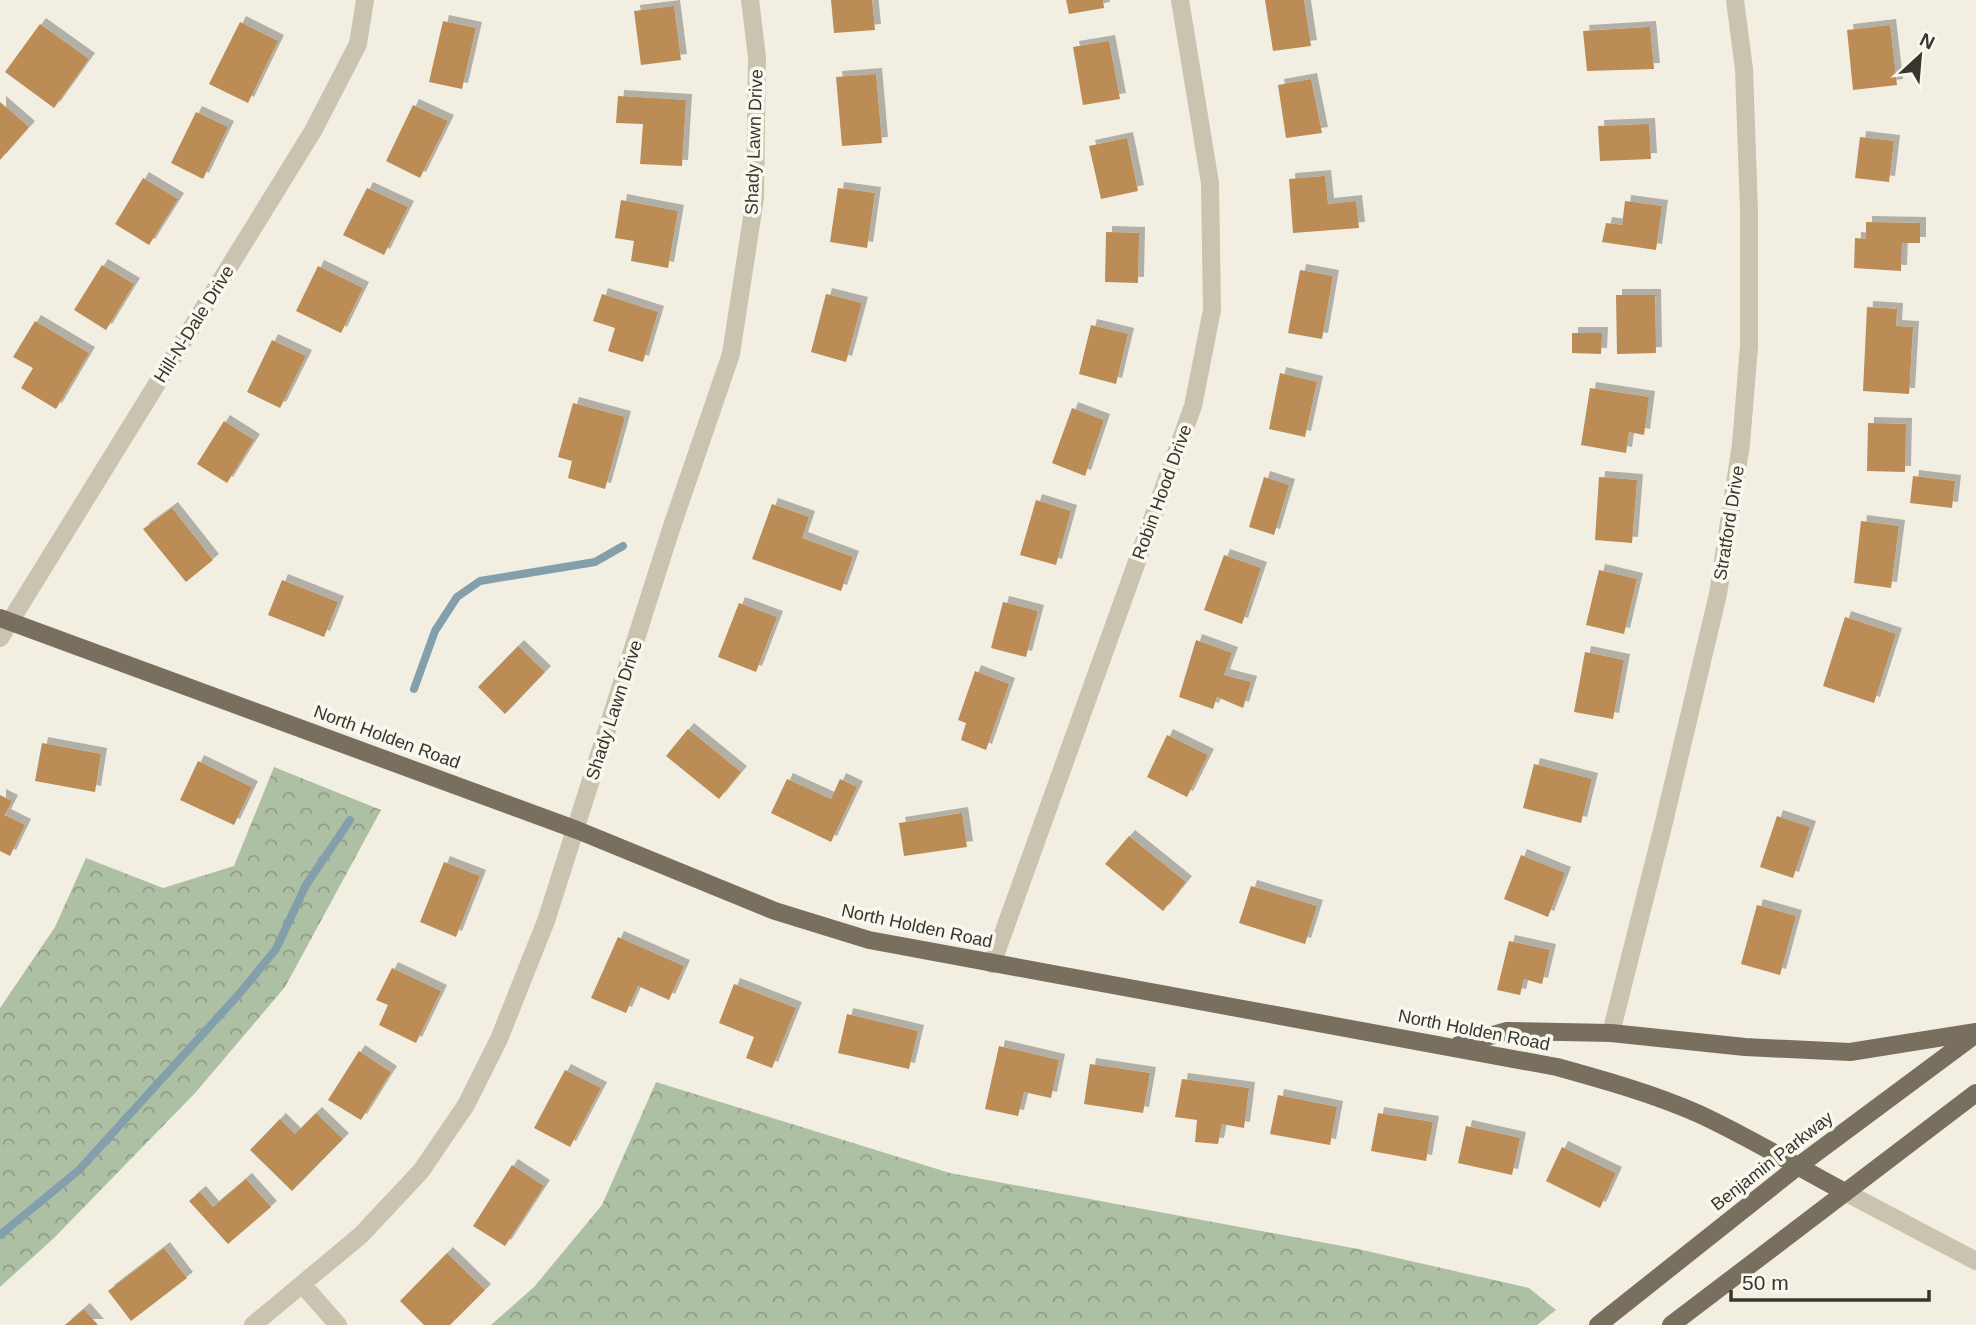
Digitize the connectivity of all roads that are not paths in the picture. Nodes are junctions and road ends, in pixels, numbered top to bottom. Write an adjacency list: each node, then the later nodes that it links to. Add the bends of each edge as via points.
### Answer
1 (365, 0): 5 (street, Hill-N-Dale Drive, via 358,44 313,131)
2 (750, 0): 7 (street, Shady Lawn Drive, via 757,57 755,198 731,354)
3 (1180, 0): 8 (street, Robin Hood Drive, via 1210,183 1212,310 1194,406)
4 (1735, 0): 9 (street, Stratford Drive, via 1744,69 1749,211 1749,346 1741,444 1718,594)
5 (5, 620): 6 (street, Hill-N-Dale Drive); 7 (main road, North Holden Road)
6 (0, 638)
7 (576, 830): 8 (main road, North Holden Road, via 829,929); 16 (street, Shady Lawn Drive, via 499,1039 466,1105 421,1171 361,1236)
8 (992, 964): 11 (main road, North Holden Road)
9 (1611, 1033): 10 (main road, via 1850,1052); 11 (main road, via 1507,1031)
10 (1976, 1033): 13 (main road, Benjamin Parkway)
11 (1454, 1047): 13 (main road, North Holden Road, via 1557,1067 1622,1086 1697,1113)
12 (1976, 1093): 14 (main road)
13 (1797, 1167): 14 (main road, North Holden Road); 19 (main road, Benjamin Parkway)
14 (1845, 1192): 15 (street); 20 (main road)
15 (1976, 1261)
16 (303, 1285): 17 (street, Shady Lawn Drive); 18 (street)
17 (253, 1325)
18 (338, 1325)
19 (1598, 1325)
20 (1671, 1325)

